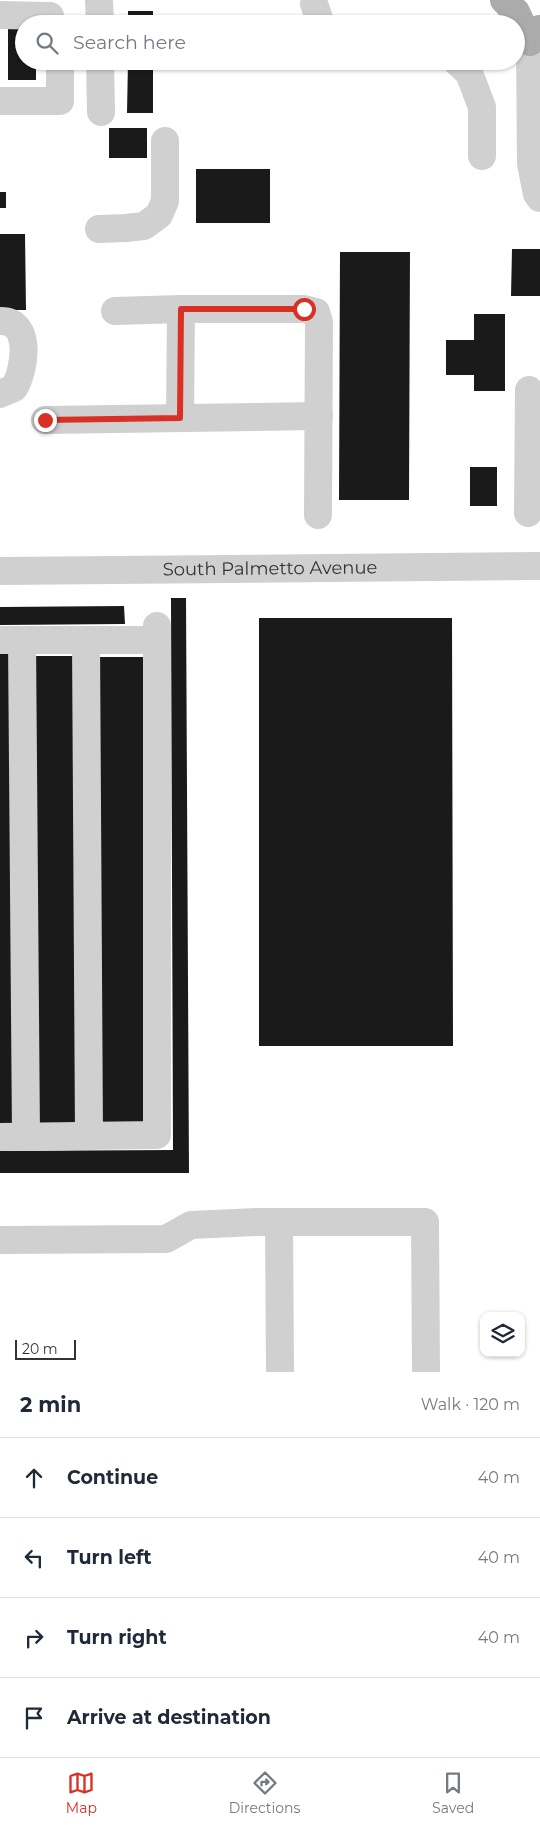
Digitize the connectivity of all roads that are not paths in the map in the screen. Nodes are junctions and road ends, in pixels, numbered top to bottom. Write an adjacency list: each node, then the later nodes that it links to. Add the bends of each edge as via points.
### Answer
1 (100, 0): 5 (street)
2 (504, 0): 6 (main road)
3 (52, 13): 4 (street)
4 (0, 15)
5 (100, 15)
6 (518, 15)
7 (525, 23): 8 (main road)
8 (535, 35): 16 (street, via 531,164)
9 (60, 70): 12 (street, via 60,101)
10 (100, 70): 13 (street)
11 (466, 70): 15 (street, via 482,107)
12 (0, 101)
13 (100, 112)
14 (165, 141): 17 (street, via 165,201 159,215 144,226)
15 (482, 156)
16 (540, 198)
17 (99, 229)
18 (181, 309): 19 (street); 23 (street, via 304,309 316,312 319,322); 24 (street)
19 (115, 311)
20 (0, 321): 22 (street, via 18,327 23,359 21,377 14,388)
21 (529, 390): 26 (street)
22 (0, 394)
23 (319, 416): 24 (street); 27 (street)
24 (180, 418): 25 (street)
25 (45, 420)
26 (528, 513)
27 (318, 515)
28 (540, 566): 29 (street, South Palmetto Avenue)
29 (0, 571)
30 (11, 640): 31 (street); 33 (street)
31 (86, 640): 32 (street); 32 (street, via 157,633 157,1134)
32 (89, 1136): 33 (street)
33 (13, 1137)
34 (279, 1222): 35 (street, via 191,1226 166,1239); 36 (street); 37 (street, via 425,1222)
35 (0, 1240)
36 (280, 1372)
37 (426, 1372)

